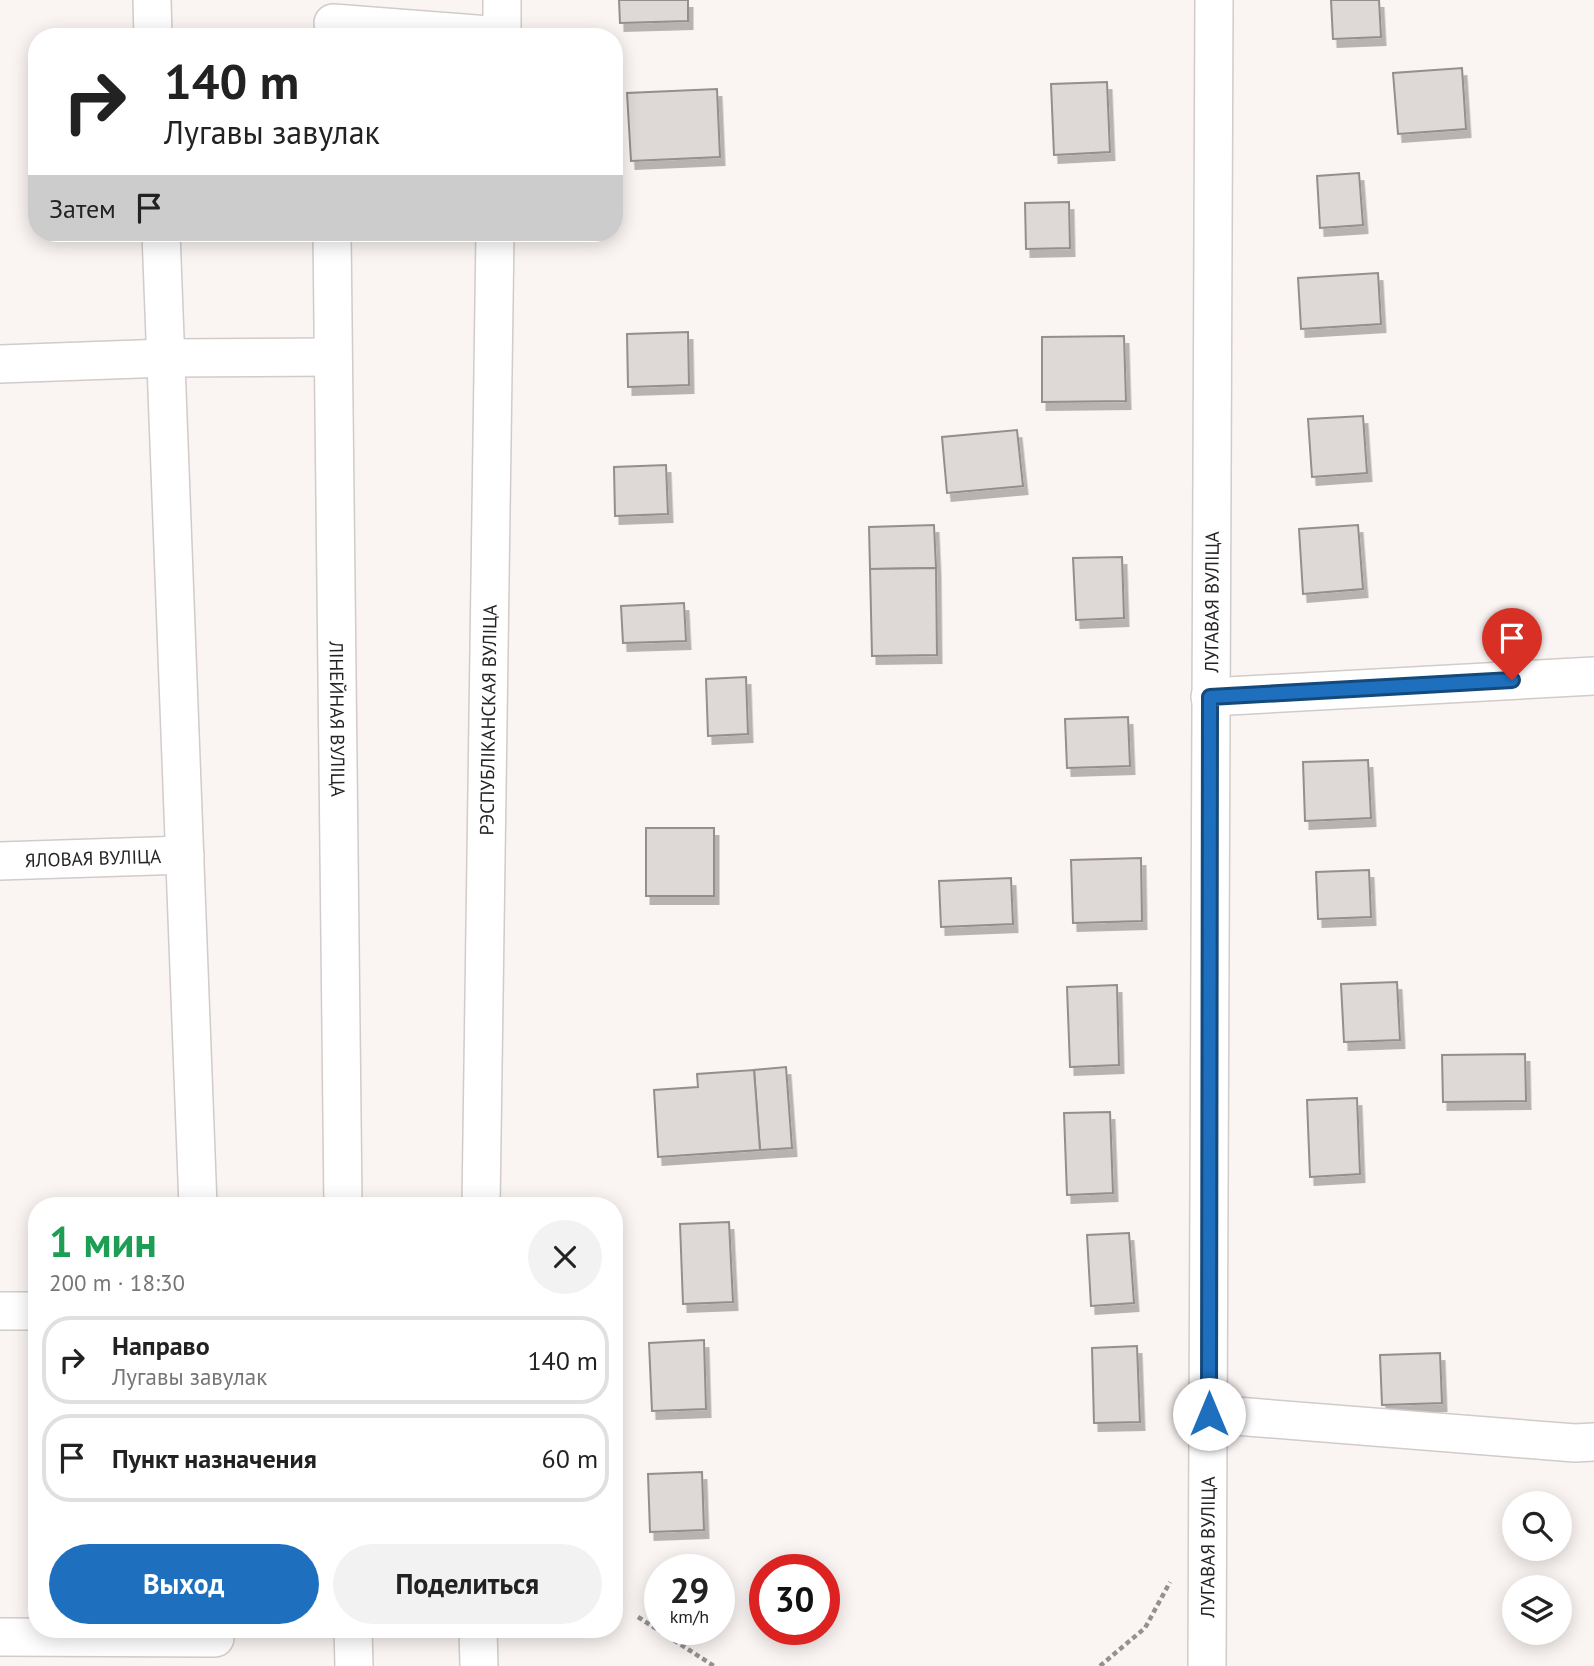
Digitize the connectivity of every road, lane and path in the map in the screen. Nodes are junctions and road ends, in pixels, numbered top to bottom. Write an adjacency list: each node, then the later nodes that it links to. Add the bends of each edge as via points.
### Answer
1 (152, 0): 5 (street)
2 (1214, 0): 13 (street, ЛУГАВАЯ ВУЛІЦА)
3 (333, 20): 4 (street)
4 (502, 24)
5 (153, 28)
6 (161, 242): 10 (street)
7 (332, 242): 9 (street, ЛІНЕЙНАЯ ВУЛІЦА)
8 (495, 242): 18 (street, РЭСПУБЛІКАНСКАЯ ВУЛІЦА)
9 (332, 357): 10 (street); 17 (street, ЛІНЕЙНАЯ ВУЛІЦА)
10 (166, 358): 11 (street); 14 (street)
11 (0, 364)
12 (1594, 676): 13 (street)
13 (1210, 697): 21 (street, ЛУГАВАЯ ВУЛІЦА)
14 (185, 855): 15 (street, ЯЛОВАЯ ВУЛІЦА); 16 (street)
15 (0, 860)
16 (198, 1197)
17 (343, 1197)
18 (481, 1197)
19 (0, 1311): 20 (street)
20 (28, 1311)
21 (1209, 1414): 22 (street); 33 (street, ЛУГАВАЯ ВУЛІЦА)
22 (1594, 1442)
23 (1176, 1572): 32 (path, via 1145,1628)
24 (638, 1617): 31 (path)
25 (0, 1637): 26 (street)
26 (28, 1637)
27 (353, 1638): 29 (street)
28 (478, 1638): 30 (street)
29 (354, 1666)
30 (479, 1666)
31 (714, 1666)
32 (1100, 1666)
33 (1207, 1666)

